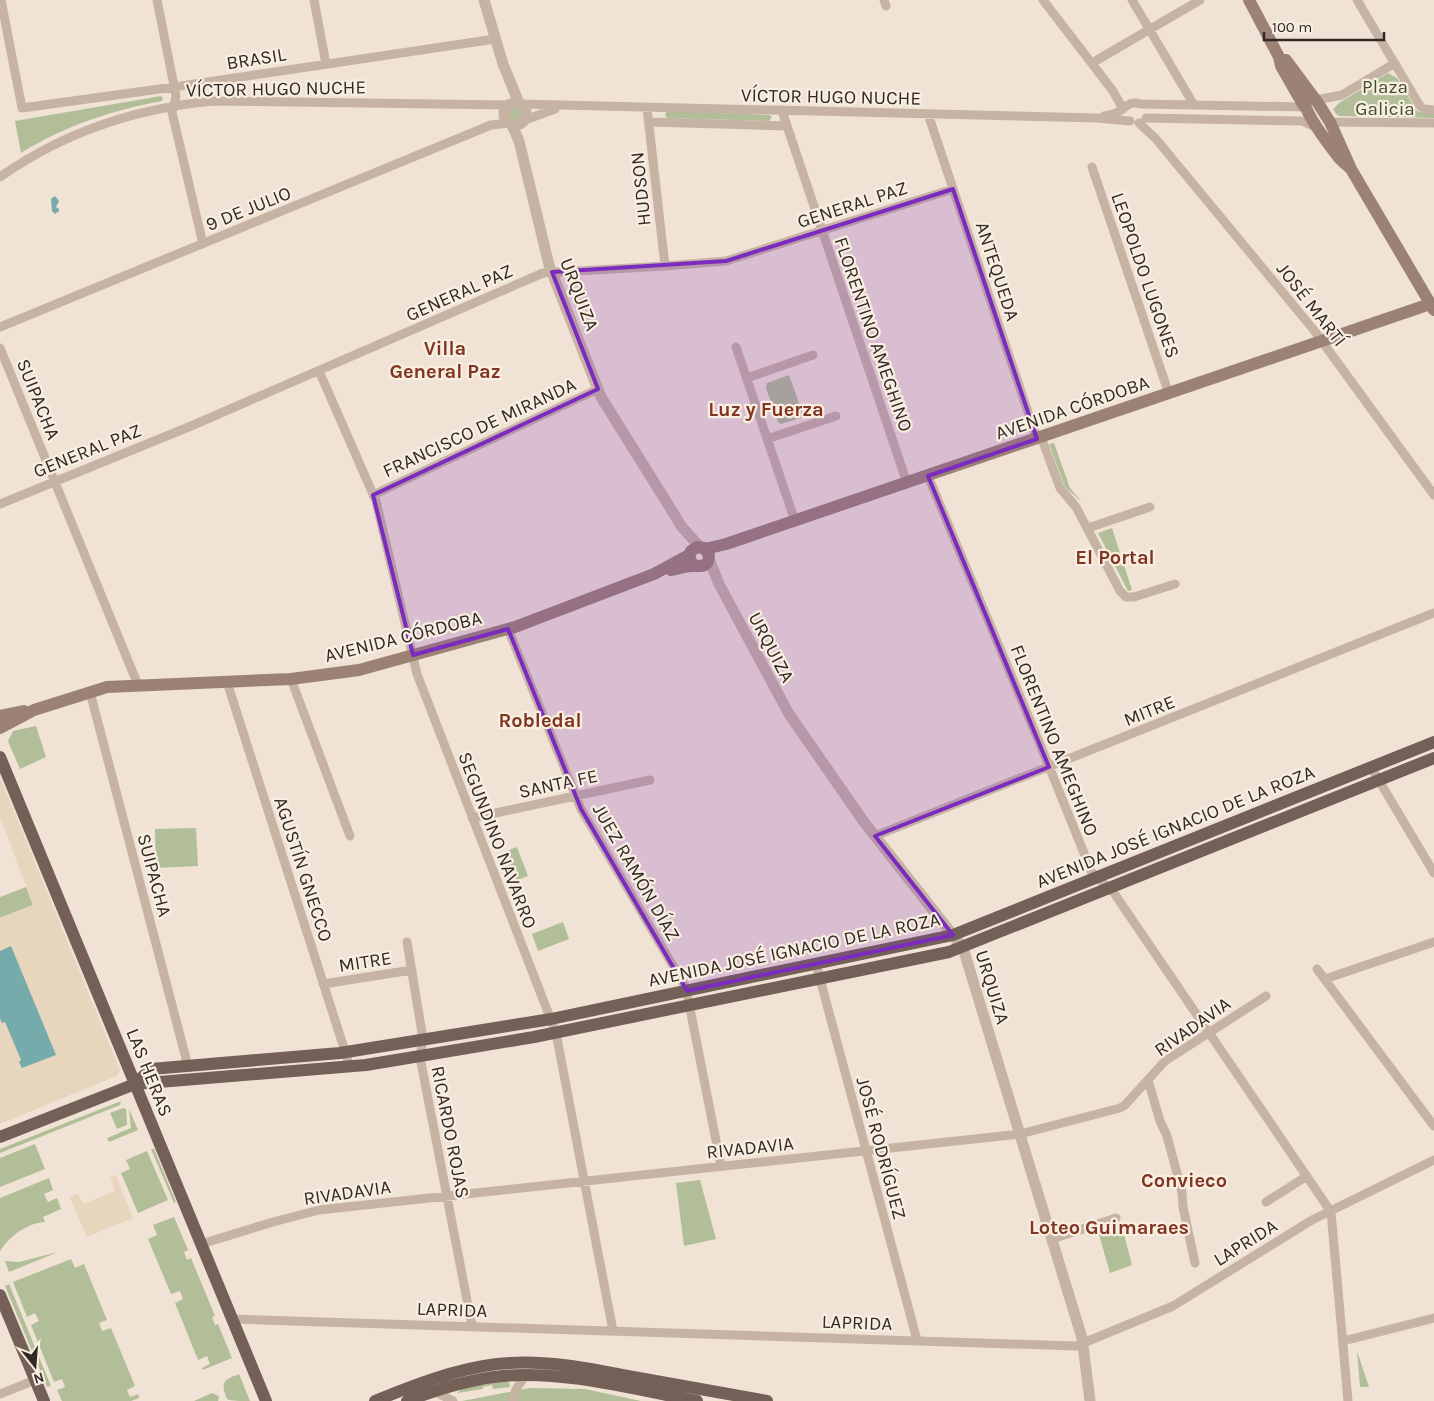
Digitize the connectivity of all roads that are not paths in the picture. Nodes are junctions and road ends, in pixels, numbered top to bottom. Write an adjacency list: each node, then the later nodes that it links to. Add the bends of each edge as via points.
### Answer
1 (1, 0): 15 (street, BRASIL, via 22,108)
2 (157, 0): 15 (street)
3 (314, 0): 14 (street)
4 (484, 0): 11 (street)
5 (1043, 0): 12 (street)
6 (1132, 0): 10 (street)
7 (1200, 0): 10 (street)
8 (1249, 0): 22 (main road, via 1280,57 1281,66)
9 (1357, 0): 13 (street)
10 (1150, 30): 12 (street); 18 (street)
11 (495, 39): 14 (street, BRASIL); 16 (street)
12 (1092, 63): 21 (street)
13 (1395, 63): 22 (street, via 1342,95); 24 (street, via 1422,108)
14 (326, 64): 15 (street, BRASIL)
15 (174, 87): 19 (street)
16 (514, 104): 19 (street, VÍCTOR HUGO NUCHE, via 214,101); 20 (street, VÍCTOR HUGO NUCHE); 30 (street, via 526,112); 30 (street, via 504,110 504,116)
17 (1141, 104): 18 (street); 21 (street, VÍCTOR HUGO NUCHE); 28 (street, via 1146,111)
18 (1194, 105): 22 (street)
19 (174, 106): 37 (street, VÍCTOR HUGO NUCHE, via 130,115 82,132 36,154); 40 (street, via 172,112)
20 (565, 106): 23 (street, VÍCTOR HUGO NUCHE); 30 (street, VÍCTOR HUGO NUCHE)
21 (1125, 107): 27 (street, VÍCTOR HUGO NUCHE); 28 (street, via 1124,115)
22 (1310, 107): 28 (street, VÍCTOR HUGO NUCHE); 31 (main road); 34 (main road)
23 (647, 108): 25 (street, VÍCTOR HUGO NUCHE); 29 (street, HUDSON)
24 (1434, 110)
25 (782, 111): 26 (street, VÍCTOR HUGO NUCHE); 33 (street, FLORENTINO AMEGHINO)
26 (928, 114): 27 (street, VÍCTOR HUGO NUCHE); 38 (street, ANTEQUEDA)
27 (1097, 118): 28 (street, VÍCTOR HUGO NUCHE)
28 (1140, 120): 45 (street, JOSÉ MARTÍ)
29 (649, 122): 33 (street, VÍCTOR HUGO NUCHE); 41 (street, HUDSON)
30 (517, 123): 40 (street, 9 DE JULIO, via 491,125); 42 (street, URQUIZA)
31 (1330, 123): 32 (street); 34 (main road, via 1326,132); 36 (main road)
32 (1434, 123)
33 (787, 126): 39 (street, FLORENTINO AMEGHINO)
34 (1318, 129): 36 (main road, via 1340,160)
35 (1092, 167): 52 (street, LEOPOLDO LUGONES)
36 (1351, 169): 43 (main road)
37 (0, 177)
38 (953, 189): 39 (street, GENERAL PAZ); 54 (street, ANTEQUEDA)
39 (822, 231): 41 (street, GENERAL PAZ, via 726,261); 58 (street, FLORENTINO AMEGHINO)
40 (203, 244): 44 (street, 9 DE JULIO)
41 (664, 266): 42 (street, GENERAL PAZ)
42 (552, 272): 49 (street, GENERAL PAZ, via 543,273); 51 (street, URQUIZA)
43 (1432, 307): 45 (main road, AVENIDA CÓRDOBA)
44 (0, 327)
45 (1322, 341): 52 (main road, AVENIDA CÓRDOBA); 59 (street, JOSÉ MARTÍ)
46 (0, 348): 57 (street, SUIPACHA)
47 (736, 348): 50 (street)
48 (813, 355): 50 (street)
49 (319, 371): 57 (street, GENERAL PAZ); 60 (street, SEGUNDINO NAVARRO)
50 (747, 378): 55 (street)
51 (598, 389): 60 (street, FRANCISCO DE MIRANDA); 65 (street, URQUIZA)
52 (1168, 394): 54 (main road, AVENIDA CÓRDOBA)
53 (836, 416): 55 (street)
54 (1039, 438): 56 (main road, AVENIDA CÓRDOBA); 64 (street, ANTEQUEDA, via 1060,488)
55 (767, 439): 63 (street)
56 (928, 476): 58 (main road, AVENIDA CÓRDOBA); 80 (street, FLORENTINO AMEGHINO)
57 (54, 481): 61 (street, GENERAL PAZ); 72 (street, SUIPACHA)
58 (907, 483): 63 (main road, AVENIDA CÓRDOBA)
59 (1434, 495)
60 (373, 496): 69 (street, SEGUNDINO NAVARRO)
61 (0, 504)
62 (1150, 507): 64 (street)
63 (795, 521): 65 (main road, AVENIDA CÓRDOBA, via 726,544)
64 (1088, 528): 66 (street, ANTEQUEDA, via 1126,597)
65 (700, 557): 68 (main road, AVENIDA CÓRDOBA); 87 (street, URQUIZA, via 786,710)
66 (1175, 584)
67 (1434, 613): 80 (street, MITRE)
68 (508, 629): 69 (main road, AVENIDA CÓRDOBA); 84 (street, JUEZ RAMÓN DÍAZ)
69 (413, 655): 70 (main road, AVENIDA CÓRDOBA, via 359,670); 85 (street, SEGUNDINO NAVARRO, via 417,674)
70 (291, 679): 71 (main road, AVENIDA CÓRDOBA); 86 (street)
71 (227, 682): 72 (main road, AVENIDA CÓRDOBA); 101 (street, AGUSTÍN GNECCO)
72 (138, 686): 73 (main road, AVENIDA CÓRDOBA, via 107,687)
73 (90, 692): 74 (main road, AVENIDA CÓRDOBA); 114 (street, SUIPACHA)
74 (34, 710): 75 (main road, AVENIDA CÓRDOBA); 76 (main road, AVENIDA CÓRDOBA)
75 (0, 716)
76 (0, 728)
77 (1434, 742): 81 (main road, AVENIDA JOSÉ IGNACIO DE LA ROZA)
78 (0, 757): 117 (main road, LAS HERAS)
79 (1434, 758): 83 (main road, AVENIDA JOSÉ IGNACIO DE LA ROZA)
80 (1049, 767): 87 (street, MITRE); 89 (street, FLORENTINO AMEGHINO)
81 (1371, 767): 83 (street); 89 (main road, AVENIDA JOSÉ IGNACIO DE LA ROZA)
82 (650, 780): 84 (street, SANTA FE)
83 (1379, 780): 88 (street); 90 (main road, AVENIDA JOSÉ IGNACIO DE LA ROZA)
84 (575, 796): 85 (street, SANTA FE); 102 (street, JUEZ RAMÓN DÍAZ)
85 (472, 818): 107 (street, SEGUNDINO NAVARRO)
86 (350, 836)
87 (875, 836): 91 (street, URQUIZA)
88 (1434, 873)
89 (1096, 878): 90 (street, FLORENTINO AMEGHINO); 91 (main road, AVENIDA JOSÉ IGNACIO DE LA ROZA)
90 (1108, 888): 94 (main road, AVENIDA JOSÉ IGNACIO DE LA ROZA); 109 (street, FLORENTINO AMEGHINO)
91 (953, 935): 94 (street, URQUIZA); 95 (main road, AVENIDA JOSÉ IGNACIO DE LA ROZA); 96 (main road, via 932,948 908,954)
92 (407, 942): 98 (street, RICARDO ROJAS)
93 (1434, 942): 100 (street)
94 (962, 947): 96 (main road, AVENIDA JOSÉ IGNACIO DE LA ROZA); 119 (street, URQUIZA)
95 (816, 964): 99 (street, JOSÉ RODRÍGUEZ); 102 (main road, AVENIDA JOSÉ IGNACIO DE LA ROZA)
96 (893, 964): 99 (main road, AVENIDA JOSÉ IGNACIO DE LA ROZA)
97 (1318, 969): 100 (street)
98 (412, 970): 101 (street, MITRE); 110 (street, RICARDO ROJAS)
99 (820, 979): 105 (main road, AVENIDA JOSÉ IGNACIO DE LA ROZA); 121 (street, JOSÉ RODRÍGUEZ)
100 (1324, 979): 118 (street)
101 (323, 984): 111 (street, AGUSTÍN GNECCO)
102 (687, 992): 104 (main road, AVENIDA JOSÉ IGNACIO DE LA ROZA); 105 (street, JUEZ RAMÓN DÍAZ); 106 (main road, via 672,1002)
103 (1266, 996): 109 (street, RIVADAVIA)
104 (612, 1006): 107 (main road, AVENIDA JOSÉ IGNACIO DE LA ROZA); 108 (main road, via 592,1017 570,1023)
105 (690, 1006): 106 (main road, AVENIDA JOSÉ IGNACIO DE LA ROZA); 123 (street, JUEZ RAMÓN DÍAZ)
106 (633, 1017): 108 (main road, AVENIDA JOSÉ IGNACIO DE LA ROZA)
107 (551, 1019): 108 (street, SEGUNDINO NAVARRO); 110 (main road, AVENIDA JOSÉ IGNACIO DE LA ROZA)
108 (556, 1033): 112 (main road, AVENIDA JOSÉ IGNACIO DE LA ROZA); 125 (street, SEGUNDINO NAVARRO)
109 (1209, 1033): 116 (street, RIVADAVIA, via 1165,1061); 124 (street, FLORENTINO AMEGHINO)
110 (423, 1039): 111 (main road, AVENIDA JOSÉ IGNACIO DE LA ROZA); 112 (street, RICARDO ROJAS); 113 (main road, via 408,1052)
111 (345, 1052): 114 (main road, AVENIDA JOSÉ IGNACIO DE LA ROZA); 115 (street, AGUSTÍN GNECCO)
112 (420, 1056): 113 (main road, AVENIDA JOSÉ IGNACIO DE LA ROZA); 126 (street, RICARDO ROJAS)
113 (366, 1065): 115 (main road, AVENIDA JOSÉ IGNACIO DE LA ROZA)
114 (188, 1066): 117 (main road, AVENIDA JOSÉ IGNACIO DE LA ROZA, via 151,1069)
115 (350, 1067): 117 (main road, AVENIDA JOSÉ IGNACIO DE LA ROZA)
116 (1148, 1080): 119 (street, RIVADAVIA, via 1117,1110); 132 (street, via 1182,1192)
117 (135, 1084): 120 (main road, AVENIDA JOSÉ IGNACIO DE LA ROZA); 131 (main road, LAS HERAS)
118 (1434, 1126)
119 (1020, 1134): 121 (street, RIVADAVIA); 130 (street, URQUIZA)
120 (0, 1137)
121 (866, 1151): 123 (street, RIVADAVIA); 138 (street, JOSÉ RODRÍGUEZ)
122 (1434, 1160): 128 (street, LAPRIDA)
123 (721, 1166): 125 (street, RIVADAVIA)
124 (1307, 1176): 127 (street); 128 (street, FLORENTINO AMEGHINO)
125 (585, 1181): 126 (street, RIVADAVIA); 137 (street, SEGUNDINO NAVARRO)
126 (447, 1196): 131 (street, RIVADAVIA, via 319,1210); 136 (street, RICARDO ROJAS)
127 (1266, 1202)
128 (1330, 1211): 139 (street, FLORENTINO AMEGHINO); 140 (street, LAPRIDA, via 1173,1306)
129 (1116, 1218): 130 (street)
130 (1052, 1239): 140 (street, URQUIZA)
131 (201, 1244): 135 (main road, LAS HERAS)
132 (1194, 1264)
133 (0, 1295): 142 (main road)
134 (1434, 1318): 139 (street)
135 (232, 1319): 136 (street, LAPRIDA); 146 (main road, LAS HERAS)
136 (472, 1326): 137 (street, LAPRIDA)
137 (613, 1331): 138 (street, LAPRIDA)
138 (917, 1340): 140 (street, LAPRIDA, via 1076,1346)
139 (1343, 1341): 154 (street, FLORENTINO AMEGHINO)
140 (1083, 1343): 153 (street, URQUIZA)
141 (526, 1375): 143 (main road, via 472,1380); 150 (street, via 516,1389); 151 (main road, via 577,1379)
142 (35, 1380): 144 (street); 145 (main road)
143 (434, 1391): 148 (main road); 149 (street)
144 (0, 1394)
145 (44, 1401)
146 (266, 1401)
147 (375, 1401): 152 (main road, via 460,1371 530,1362 586,1368)
148 (407, 1401)
149 (452, 1401)
150 (513, 1401)
151 (697, 1401)
152 (767, 1401)
153 (1090, 1401)
154 (1348, 1401)

